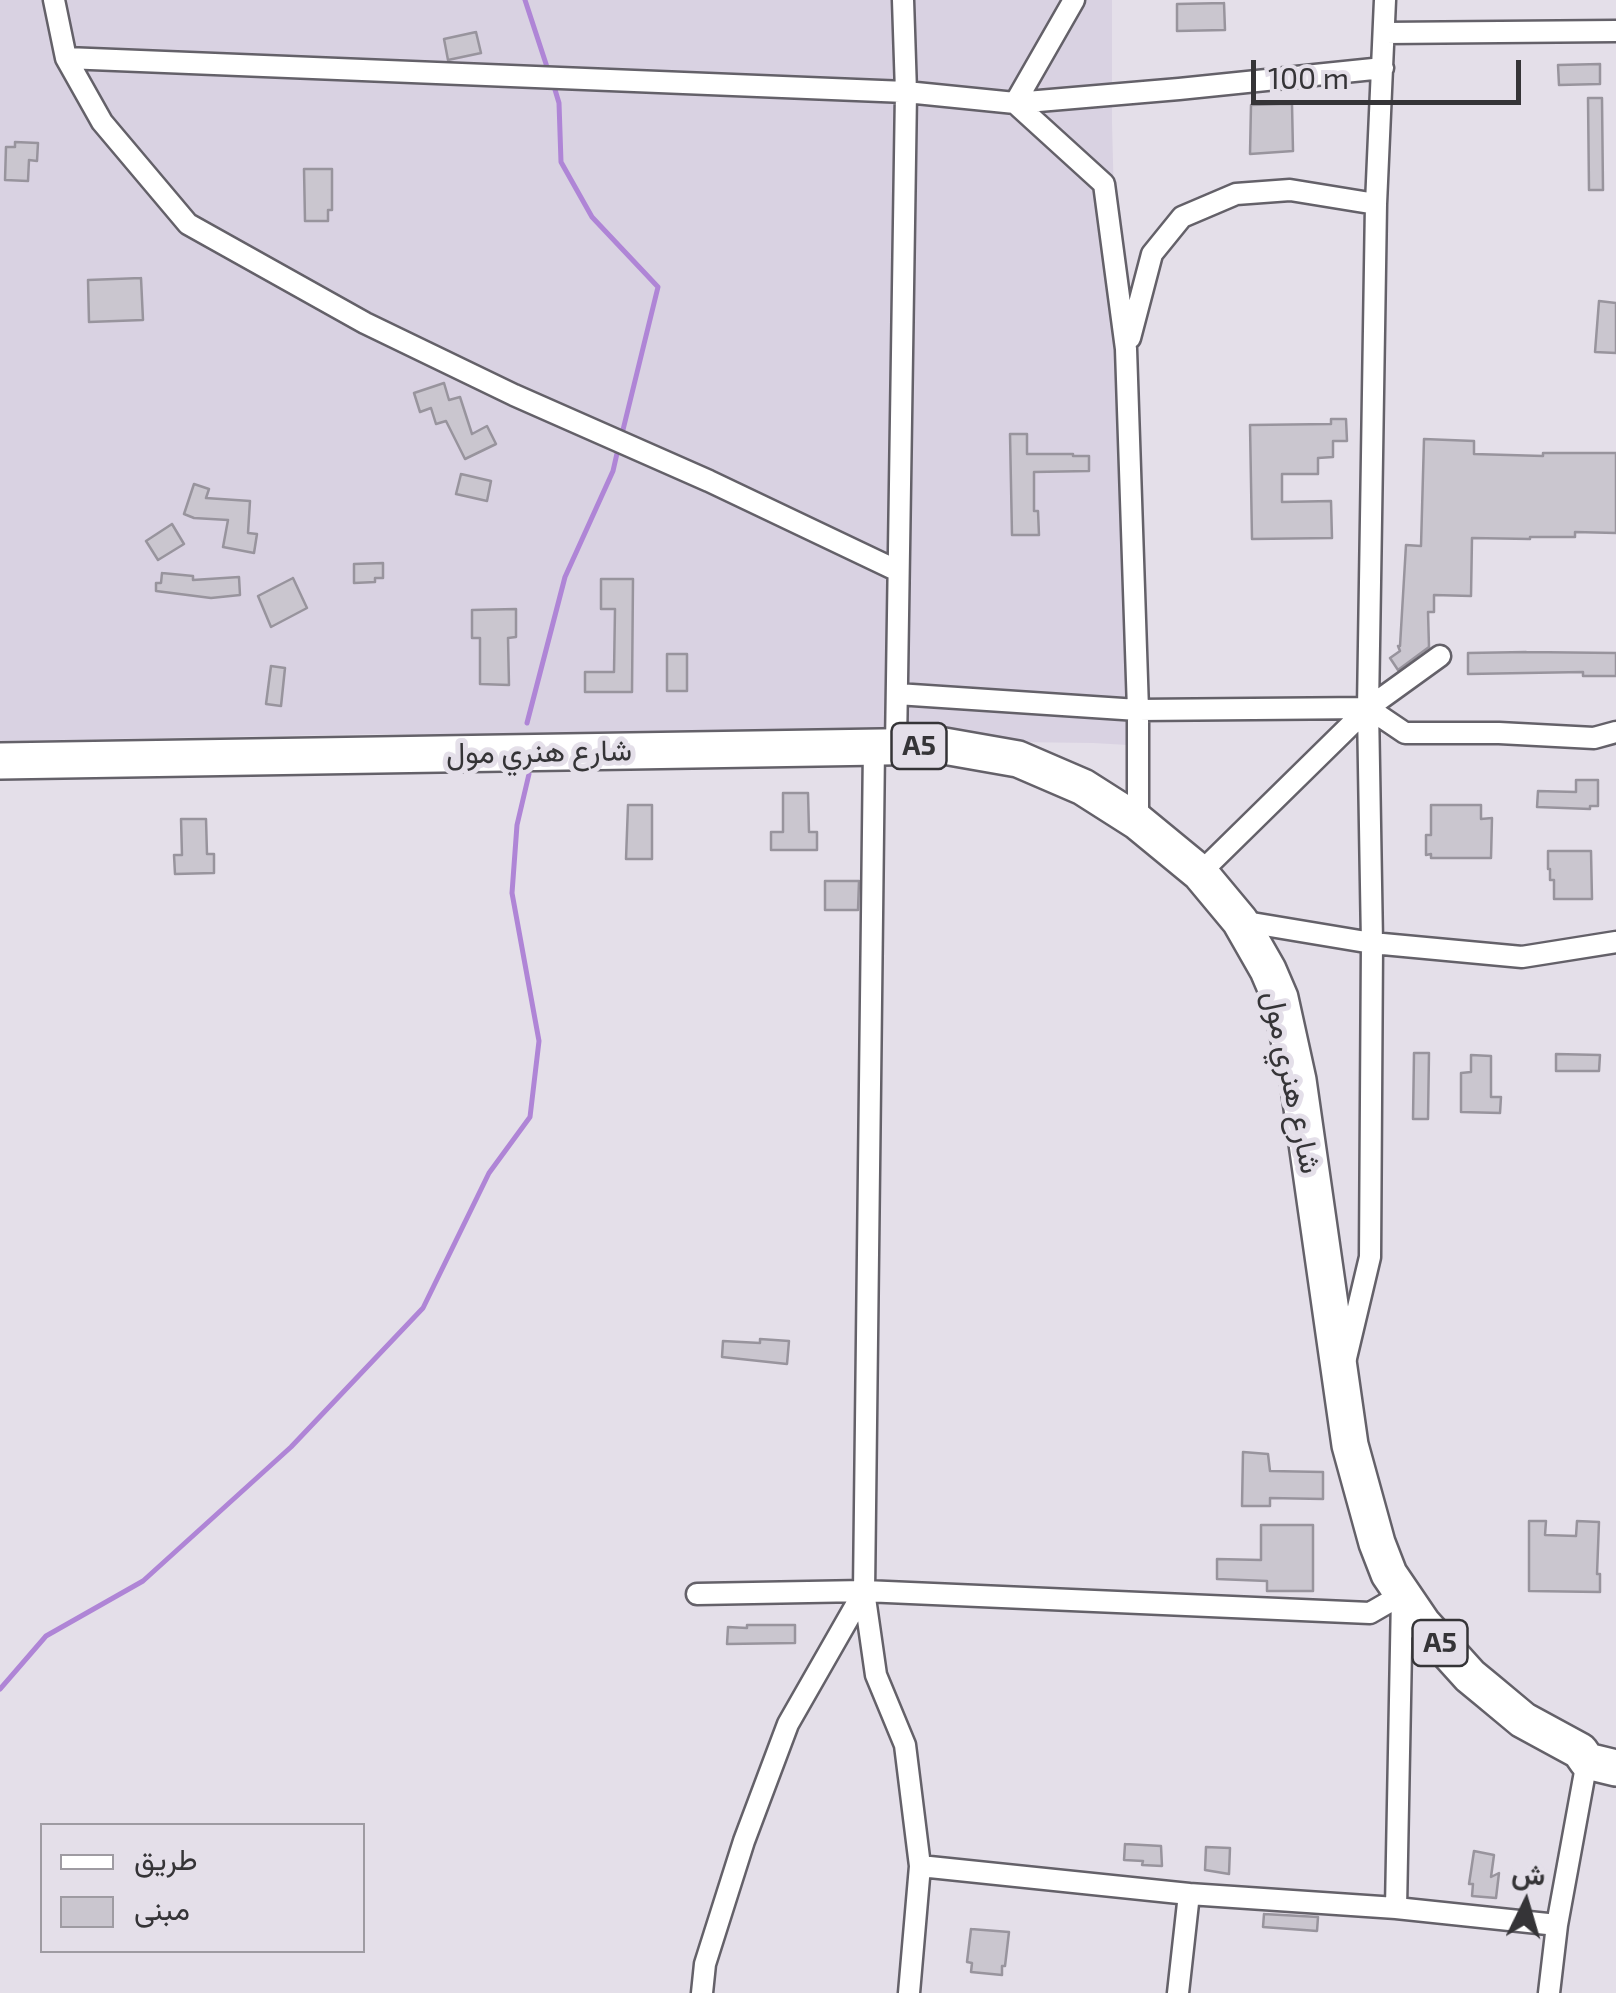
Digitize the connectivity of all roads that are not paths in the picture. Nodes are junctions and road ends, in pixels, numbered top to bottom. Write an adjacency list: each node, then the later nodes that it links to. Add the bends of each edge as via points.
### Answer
1 (54, 0): 7 (street)
2 (903, 0): 9 (street)
3 (1074, 0): 10 (street)
4 (1385, 0): 6 (street)
5 (1616, 32): 6 (street)
6 (1385, 33): 8 (street)
7 (66, 58): 9 (street); 13 (street, via 102,122 188,224 398,339)
8 (1383, 68): 10 (street); 11 (street)
9 (906, 92): 10 (street); 13 (street)
10 (1015, 102): 12 (street, via 1104,184)
11 (1376, 204): 12 (street, via 1290,190 1236,194 1182,218 1152,254); 16 (street)
12 (1126, 349): 17 (street)
13 (898, 571): 15 (street)
14 (1440, 656): 16 (street)
15 (896, 694): 17 (street); 19 (street)
16 (1368, 708): 17 (street); 18 (street, via 1405,733 1594,738); 22 (street); 25 (street)
17 (1138, 710): 21 (street)
18 (1616, 732)
19 (885, 746): 20 (highway, شارع هنري مول / A5); 21 (highway, شارع هنري مول / A5, via 944,746 1018,758); 27 (street)
20 (0, 761)
21 (1138, 822): 22 (highway, شارع هنري مول / A5)
22 (1200, 873): 23 (highway, شارع هنري مول / A5)
23 (1240, 922): 25 (street); 26 (highway, شارع هنري مول / A5, via 1268,970 1290,1036)
24 (1616, 942): 25 (street, via 1522,956)
25 (1372, 943): 26 (street, via 1370,1257)
26 (1341, 1379): 29 (highway, شارع هنري مول / A5, via 1350,1446 1377,1543)
27 (864, 1590): 28 (street); 29 (street, via 1370,1613); 31 (street, via 876,1675 905,1745); 35 (street, via 788,1724 704,1964)
28 (697, 1594)
29 (1402, 1594): 30 (highway, شارع هنري مول / A5, via 1470,1676 1523,1720); 33 (street)
30 (1602, 1764): 34 (street)
31 (920, 1866): 32 (street); 36 (street)
32 (1189, 1894): 33 (street); 37 (street)
33 (1396, 1908): 34 (street)
34 (1557, 1925): 38 (street)
35 (702, 1993)
36 (909, 1993)
37 (1178, 1993)
38 (1549, 1993)

